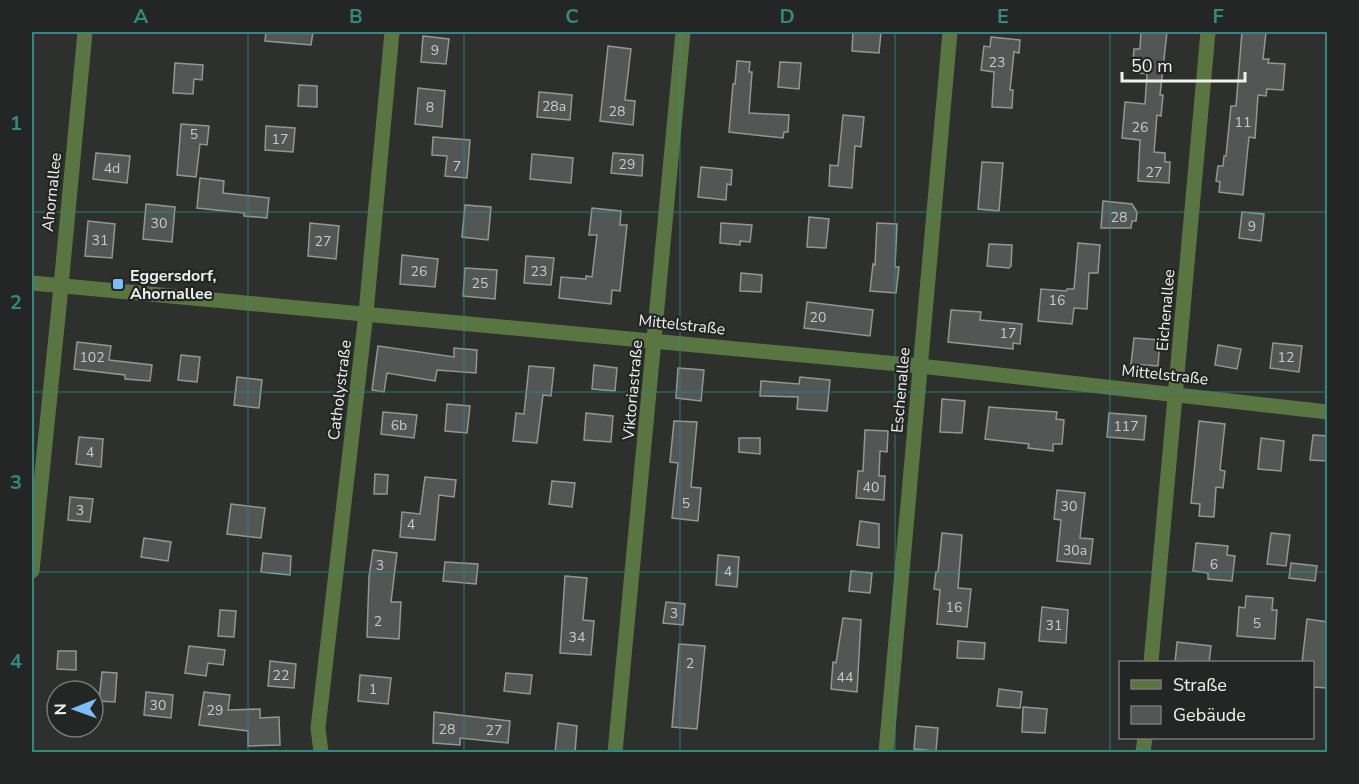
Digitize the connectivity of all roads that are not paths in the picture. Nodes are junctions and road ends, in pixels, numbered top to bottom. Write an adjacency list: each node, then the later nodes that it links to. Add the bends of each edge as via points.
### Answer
1 (85, 32): 7 (street, Ahornallee)
2 (392, 32): 8 (street, Catholystraße)
3 (683, 32): 9 (street, Viktoriastraße)
4 (950, 32): 10 (street, Eschenallee)
5 (1208, 32): 11 (street, Eichenallee)
6 (32, 283): 7 (street, Mittelstraße)
7 (61, 285): 8 (street, Mittelstraße); 13 (street, Ahornallee)
8 (366, 313): 9 (street, Mittelstraße); 15 (street, Catholystraße, via 318,728)
9 (655, 340): 10 (street, Mittelstraße); 16 (street, Viktoriastraße)
10 (920, 366): 11 (street, Mittelstraße); 17 (street, Eschenallee)
11 (1176, 393): 12 (street, Mittelstraße); 14 (street, Eichenallee)
12 (1328, 412)
13 (32, 571)
14 (1152, 661)
15 (321, 753)
16 (615, 753)
17 (886, 753)

